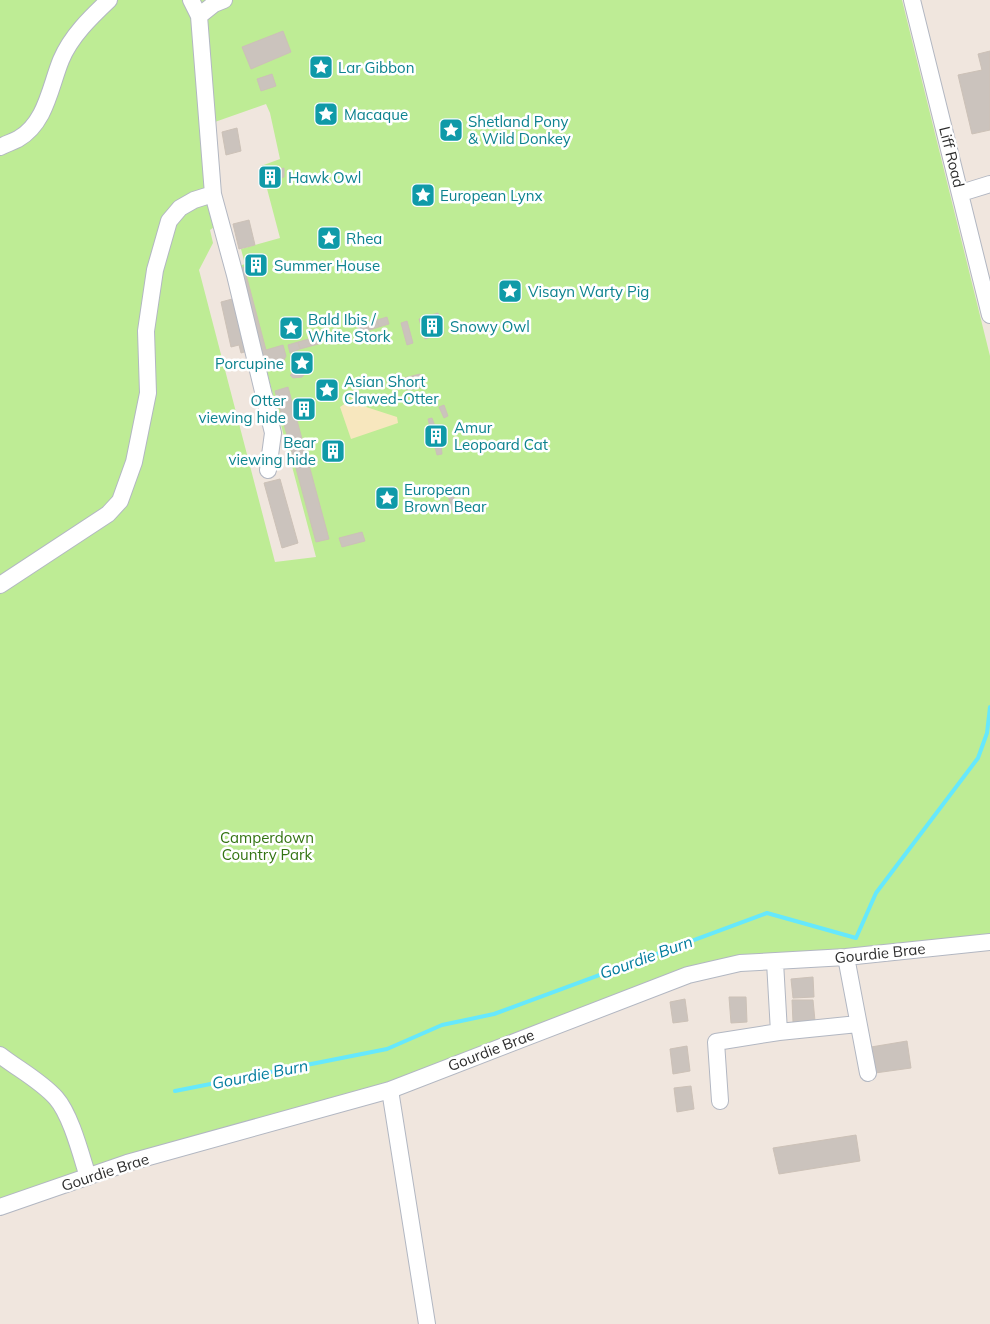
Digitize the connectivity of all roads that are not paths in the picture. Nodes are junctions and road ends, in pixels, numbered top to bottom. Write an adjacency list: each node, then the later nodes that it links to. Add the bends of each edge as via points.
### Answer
1 (109, 0): 6 (street, via 90,18 62,58 35,123 19,138)
2 (191, 0): 5 (street)
3 (224, 0): 5 (street)
4 (912, 0): 8 (street, Liff Road)
5 (198, 16): 9 (street)
6 (0, 147)
7 (990, 184): 8 (street)
8 (961, 193): 10 (street, Liff Road)
9 (213, 194): 11 (street, via 273,433); 12 (street, via 180,208 169,221 155,270 146,331 148,393 134,462 120,501 95,525)
10 (990, 315)
11 (268, 470)
12 (0, 585)
13 (990, 942): 14 (street, Gourdie Brae)
14 (846, 957): 15 (street, Gourdie Brae); 16 (street)
15 (775, 962): 17 (street); 20 (street, Gourdie Brae, via 740,963 688,975)
16 (858, 1024): 17 (street); 19 (street)
17 (779, 1032): 21 (street, via 716,1042)
18 (0, 1055): 22 (street, via 57,1099)
19 (868, 1072)
20 (390, 1090): 22 (street, Gourdie Brae, via 127,1163); 24 (street)
21 (720, 1101)
22 (88, 1178): 23 (street, Gourdie Brae)
23 (0, 1207)
24 (427, 1324)

